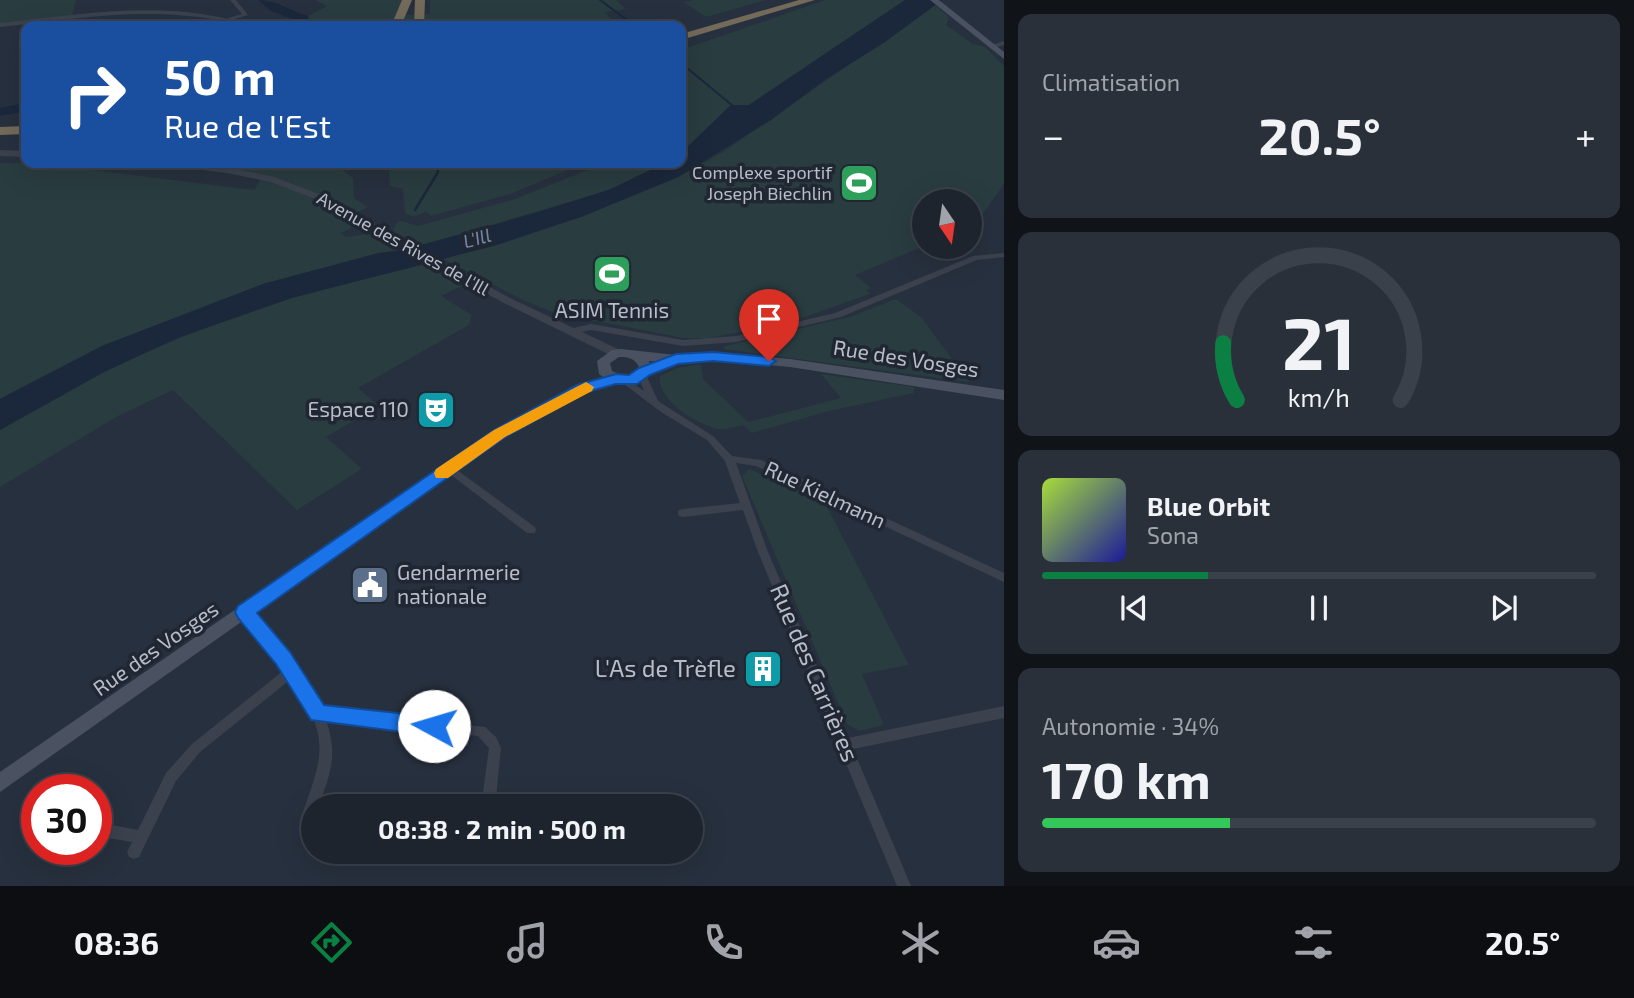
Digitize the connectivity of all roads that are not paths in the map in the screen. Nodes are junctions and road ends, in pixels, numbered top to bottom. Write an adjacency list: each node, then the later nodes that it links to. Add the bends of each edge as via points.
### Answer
1 (233, 0): 7 (street, via 245,15)
2 (407, 0): 10 (highway)
3 (420, 0): 11 (highway)
4 (780, 0): 14 (highway)
5 (810, 0): 15 (highway)
6 (934, 0): 17 (main road)
7 (230, 19): 8 (street, via 138,12); 9 (street)
8 (42, 21)
9 (235, 21)
10 (398, 21)
11 (419, 21)
12 (21, 23): 13 (street)
13 (0, 25)
14 (686, 27)
15 (686, 36)
16 (1004, 43): 17 (street)
17 (992, 46): 18 (main road)
18 (1004, 57)
19 (21, 120): 20 (highway)
20 (0, 121)
21 (21, 130): 22 (highway)
22 (0, 131)
23 (21, 136): 24 (highway)
24 (0, 137)
25 (0, 153): 26 (street)
26 (21, 154)
27 (211, 168): 28 (street, Avenue des Rives de l'Ill, via 274,180 326,200)
28 (388, 234): 30 (street, Avenue des Rives de l'Ill, via 503,299)
29 (1004, 255): 30 (street, via 976,258 838,315 736,339 683,343 591,327)
30 (572, 331): 31 (street, Avenue des Rives de l'Ill)
31 (585, 340): 32 (street, Avenue des Rives de l'Ill); 35 (street, Avenue des Rives de l'Ill)
32 (616, 352): 33 (main road, Rue des Vosges); 35 (main road, Rue des Vosges)
33 (637, 356): 34 (main road, Rue des Vosges); 36 (main road, via 644,363)
34 (676, 359): 36 (main road, Rue des Vosges); 39 (main road, Rue des Vosges, via 713,356 790,363)
35 (603, 365): 37 (main road); 38 (main road, Rue des Vosges)
36 (643, 373): 37 (main road, Rue des Vosges); 40 (street)
37 (620, 380): 38 (main road, Rue des Vosges); 40 (street)
38 (582, 388): 42 (main road, Rue des Vosges, via 500,433)
39 (1004, 395)
40 (654, 403): 41 (street, via 710,438)
41 (729, 459): 43 (street, Rue des Carrières); 46 (street, Rue Kielmann, via 758,463)
42 (449, 468): 45 (street); 47 (main road, Rue des Vosges)
43 (744, 506): 44 (street); 53 (street, Rue des Carrières)
44 (683, 513)
45 (531, 530)
46 (1004, 578)
47 (245, 612): 48 (street); 54 (main road, Rue des Vosges)
48 (292, 671): 50 (street); 58 (street, via 196,748 171,777)
49 (1004, 712): 53 (street)
50 (318, 713): 51 (street); 52 (street)
51 (340, 716): 52 (street); 56 (street, via 481,732 495,748)
52 (326, 735): 55 (street, via 326,764)
53 (845, 745): 60 (street, Rue des Carrières)
54 (0, 783)
55 (316, 794)
56 (490, 794)
57 (112, 832): 58 (street)
58 (141, 837): 59 (street)
59 (134, 852)
60 (904, 886)

